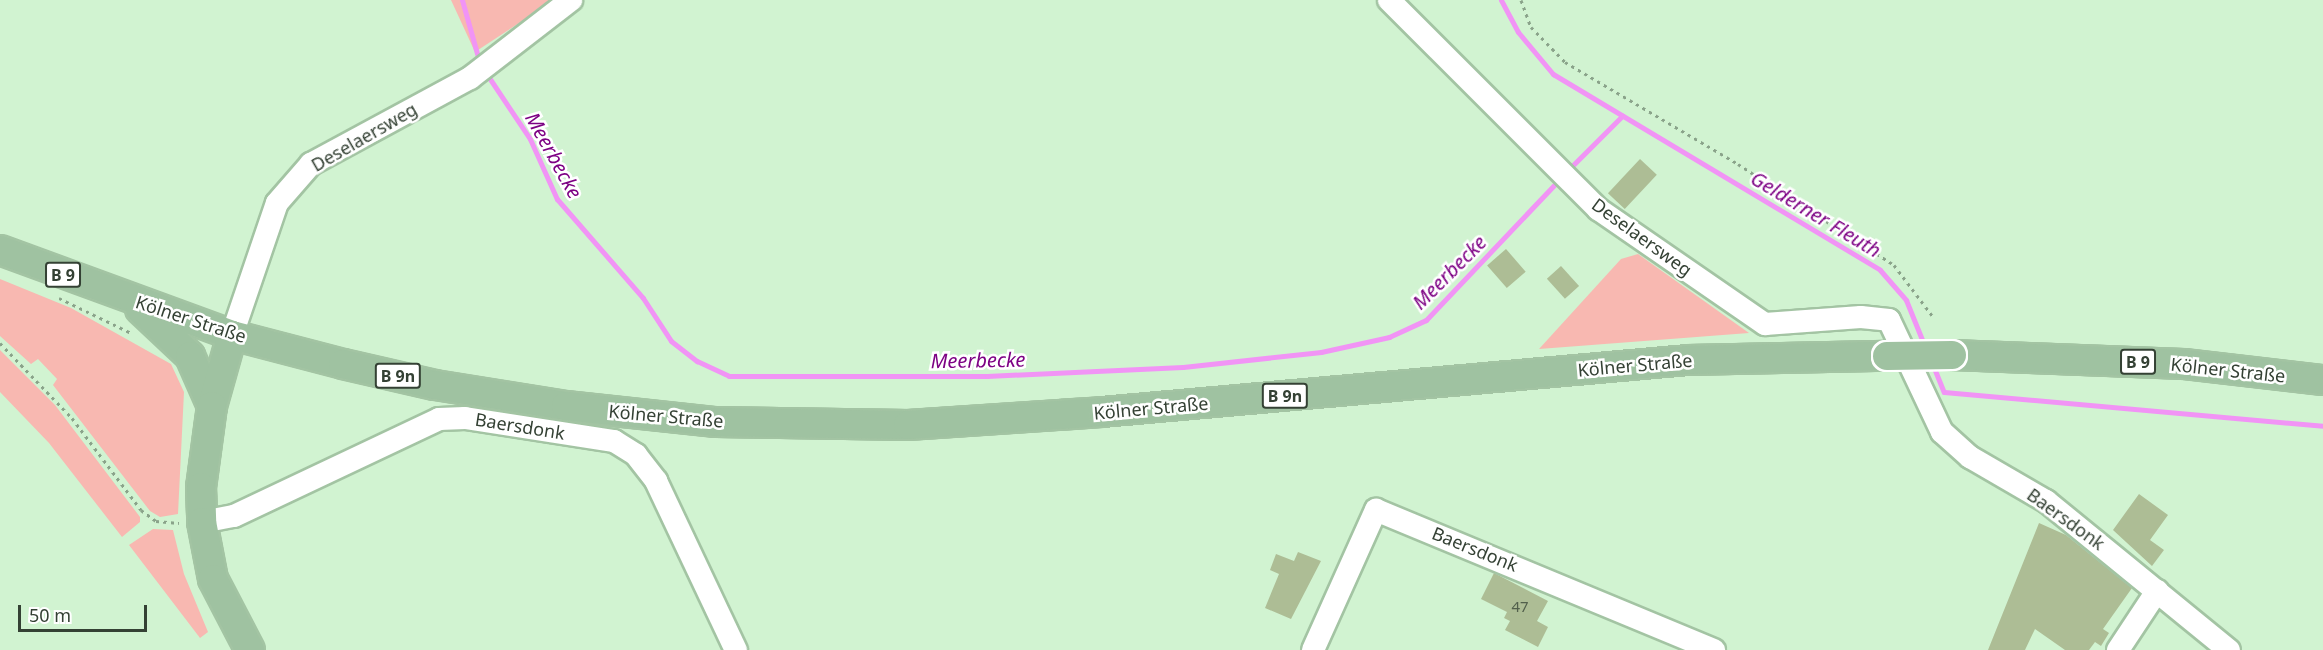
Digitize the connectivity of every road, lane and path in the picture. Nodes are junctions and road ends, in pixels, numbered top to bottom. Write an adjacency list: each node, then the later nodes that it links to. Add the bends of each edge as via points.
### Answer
1 (571, 0): 9 (street, Deselaersweg, via 470,78 311,164 277,204)
2 (1389, 0): 14 (street, Deselaersweg, via 1598,209 1765,324 1861,317 1889,320)
3 (1521, 0): 7 (path, via 1531,27 1565,62 1738,164 1894,265)
4 (0, 250): 6 (main road, Kölner Straße / B 9)
5 (55, 296): 8 (path)
6 (127, 298): 9 (main road, Kölner Straße / B 9); 13 (main road, via 190,356)
7 (1934, 318)
8 (133, 334)
9 (232, 335): 11 (main road, Kölner Straße / B 9n, via 435,385 683,420 807,426 909,425 1091,413 1688,360); 13 (main road)
10 (0, 343): 15 (path, via 72,418 141,510 156,521)
11 (1887, 356): 12 (main road, Kölner Straße / B 9, bridge, via 2184,364)
12 (2323, 380)
13 (212, 406): 15 (main road)
14 (1942, 432): 16 (street, Baersdonk, via 1970,457 2046,501)
15 (193, 522): 17 (main road, via 213,579); 18 (street, Baersdonk, via 234,516 439,419 465,418 614,441 636,455 656,481)
16 (2157, 591): 21 (street); 22 (street, Baersdonk)
17 (250, 650)
18 (736, 650)
19 (1313, 650): 20 (street, Baersdonk, via 1376,510)
20 (1714, 650)
21 (2118, 650)
22 (2229, 650)

